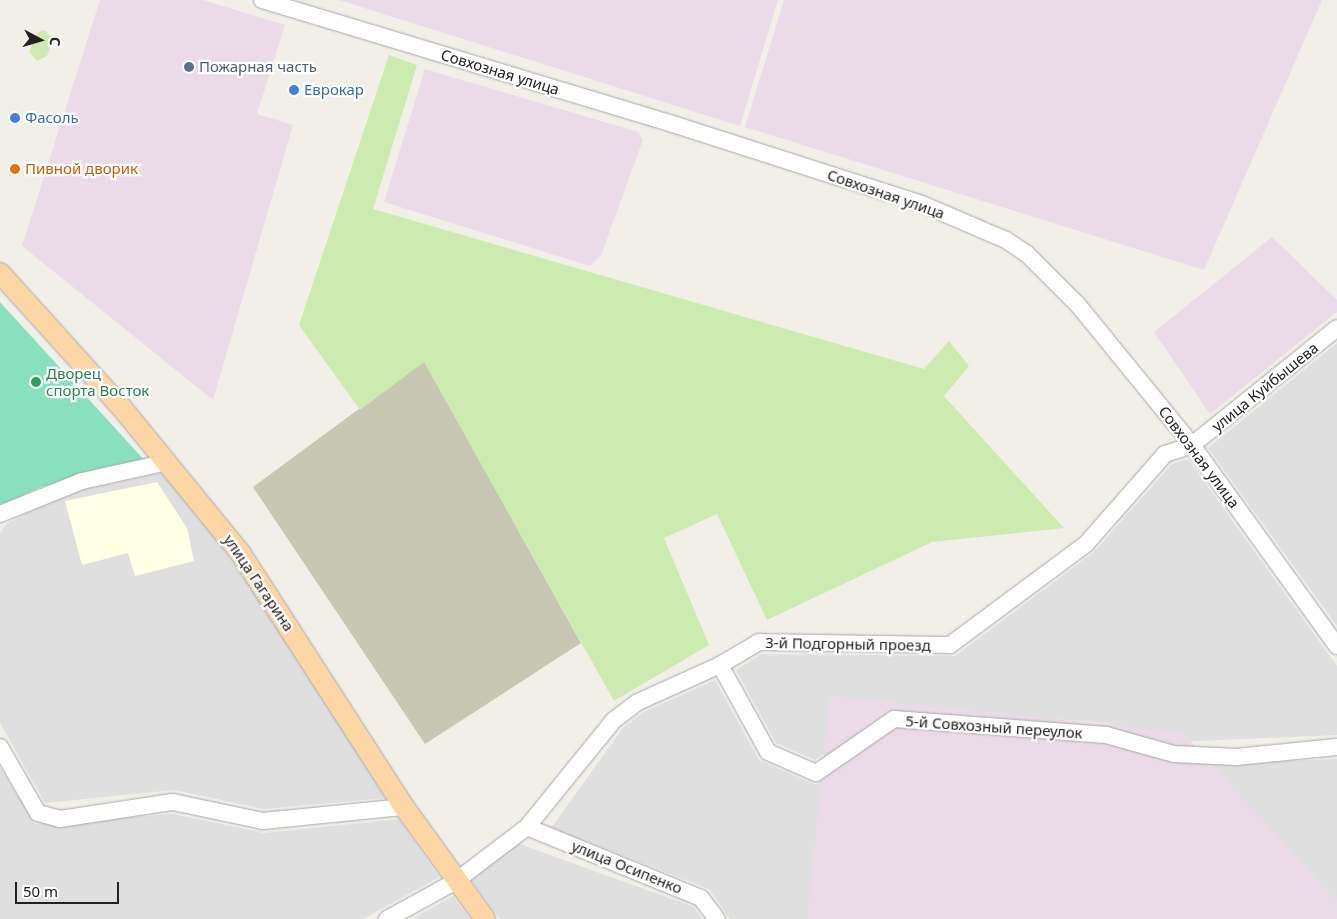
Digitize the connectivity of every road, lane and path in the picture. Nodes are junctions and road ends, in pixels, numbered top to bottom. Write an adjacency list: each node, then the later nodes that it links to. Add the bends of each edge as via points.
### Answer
1 (262, 0): 4 (street, Совхозная улица, via 676,124 922,204 986,230 1027,254 1048,272)
2 (0, 273): 5 (main road, улица Гагарина)
3 (1337, 328): 4 (street, улица Куйбышева)
4 (1192, 445): 7 (street, Совхозная улица); 8 (street, 3-й Подгорный проезд, via 1165,454 1086,544 950,645 759,642)
5 (168, 462): 6 (street, via 82,481); 11 (main road, улица Гагарина, via 242,554)
6 (0, 514)
7 (1337, 646)
8 (720, 665): 10 (street, 5-й Совхозный переулок, via 768,752 816,773 894,719 1106,735 1174,754 1236,756); 12 (street, 3-й Подгорный проезд, via 638,702 614,720)
9 (0, 747): 11 (street, via 38,813 60,819 173,802 263,821)
10 (1337, 747)
11 (404, 807): 13 (main road, улица Гагарина)
12 (527, 827): 13 (street, 3-й Подгорный проезд); 16 (street, улица Осипенко, via 701,898)
13 (456, 881): 14 (street, 3-й Подгорный проезд); 15 (main road, улица Гагарина)
14 (387, 919)
15 (485, 919)
16 (717, 919)

